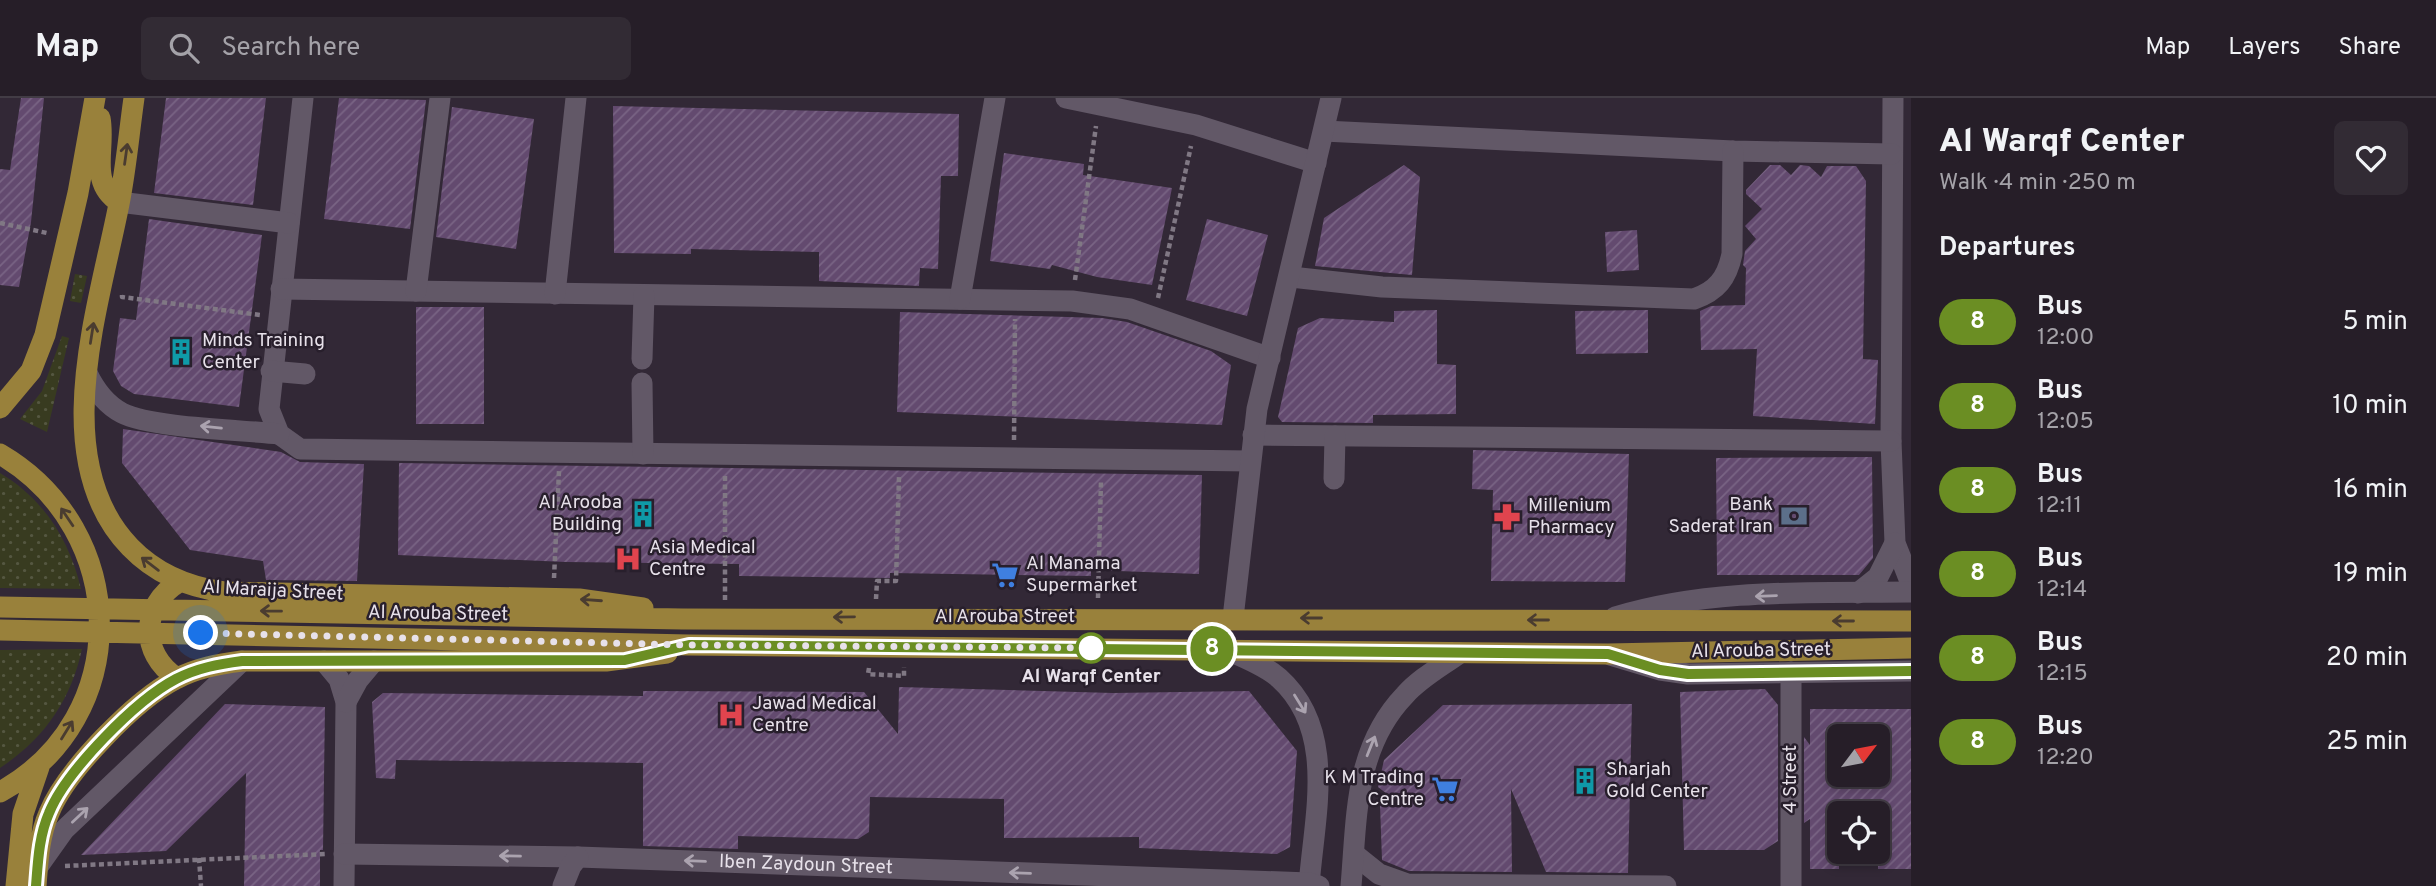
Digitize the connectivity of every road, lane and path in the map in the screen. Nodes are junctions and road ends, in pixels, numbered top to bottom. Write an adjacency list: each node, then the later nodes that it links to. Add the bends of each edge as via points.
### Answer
1 (134, 98): 17 (main road, Al Maraija Street, one-way to 1)
2 (303, 98): 19 (street)
3 (440, 98): 24 (street)
4 (576, 98): 25 (street)
5 (995, 98): 27 (street)
6 (1066, 98): 11 (street)
7 (1331, 98): 13 (street)
8 (1894, 98): 15 (street)
9 (1903, 98): 15 (street, via 1900,132)
10 (94, 100): 17 (main road, via 102,128 100,178 109,195); 20 (main road)
11 (1100, 101): 12 (street); 29 (path)
12 (1196, 125): 16 (street); 31 (path)
13 (1324, 131): 14 (street); 16 (street)
14 (1733, 151): 15 (street); 22 (street, via 1729,270 1709,293 1694,299 1382,287)
15 (1892, 154): 30 (street)
16 (1316, 163): 22 (street)
17 (120, 202): 19 (street); 21 (main road, Al Maraija Street)
18 (0, 223): 20 (path)
19 (289, 223): 23 (street)
20 (69, 237): 40 (main road, via 39,354 20,388)
21 (105, 269): 32 (path, via 126,274 122,298); 37 (main road, Al Maraija Street, one-way to 21)
22 (1291, 277): 33 (street)
23 (281, 289): 24 (street); 32 (street)
24 (416, 291): 25 (street)
25 (555, 294): 26 (street)
26 (644, 295): 27 (street); 34 (street)
27 (960, 299): 28 (street)
28 (1016, 300): 29 (street); 50 (path)
29 (1072, 302): 31 (street, via 1099,303)
30 (1901, 312): 35 (street)
31 (1154, 316): 33 (street)
32 (278, 317): 36 (street)
33 (1270, 358): 42 (street)
34 (642, 359)
35 (1901, 360): 44 (street)
36 (271, 371): 38 (street); 41 (street, via 269,409)
37 (87, 373): 41 (street, one-way to 37, via 137,419 112,406); 55 (main road, Al Maraija Street, one-way to 37, via 136,554 98,499 86,450)
38 (305, 374)
39 (642, 383): 47 (street)
40 (0, 408)
41 (279, 434): 45 (street, via 289,443 313,451)
42 (1253, 435): 43 (street); 52 (street)
43 (1335, 436): 44 (street); 53 (street)
44 (1891, 441): 54 (street)
45 (560, 453): 47 (street); 59 (path)
46 (0, 454): 83 (main road, one-way to 46, via 61,741 92,680 100,612 84,545 67,515 45,488)
47 (643, 454): 48 (street)
48 (725, 455): 49 (street); 65 (path)
49 (900, 456): 50 (street); 61 (path, via 896,581 877,580)
50 (1014, 458): 51 (street)
51 (1101, 459): 52 (street); 62 (path)
52 (1250, 461): 63 (street)
53 (1334, 479)
54 (1895, 543): 56 (street); 58 (street, via 1878,577)
55 (179, 582): 59 (main road, Al Maraija Street, via 240,593); 81 (main road, via 156,604 149,635 160,664)
56 (1911, 584)
57 (1911, 592): 58 (street)
58 (1858, 593): 66 (street, one-way to 66, via 1714,598)
59 (554, 599): 64 (main road, Al Maraija Street, one-way to 59, via 631,605)
60 (0, 607): 64 (main road, Al Arouba Street, one-way to 60)
61 (876, 617): 62 (main road, Al Arouba Street); 65 (main road, Al Arouba Street, one-way to 65)
62 (1097, 618): 63 (main road, Al Arouba Street)
63 (1233, 618): 66 (main road, Al Arouba Street, one-way to 63)
64 (682, 619): 65 (main road, Al Arouba Street)
65 (725, 619)
66 (1606, 620): 67 (main road, Al Arouba Street, one-way to 66)
67 (1911, 621)
68 (0, 630): 69 (main road, Al Arouba Street)
69 (689, 645): 71 (main road, Al Arouba Street); 76 (main road, via 625,660)
70 (1911, 648): 73 (main road, Al Arouba Street)
71 (1227, 650): 72 (main road, Al Arouba Street); 90 (street, one-way to 90, via 1277,676 1296,695 1309,718 1318,757)
72 (1460, 653): 73 (main road, Al Arouba Street); 86 (street, one-way to 72, via 1361,778 1376,735 1406,693)
73 (1608, 654): 78 (street, via 1688,674)
74 (242, 661): 75 (main road); 81 (main road); 89 (street, one-way to 74, via 64,830)
75 (324, 661): 76 (main road); 82 (street, via 339,679)
76 (374, 661): 82 (street)
77 (1911, 670): 78 (street)
78 (1791, 673): 98 (street, 4 Street)
79 (868, 674): 80 (path)
80 (904, 676)
81 (177, 678): 89 (main road, via 134,709 66,782 48,814)
82 (346, 702): 85 (street)
83 (38, 767): 84 (main road); 91 (main road, via 19,838)
84 (0, 792)
85 (344, 854): 87 (street, Iben Zaydoun Street, one-way to 85); 88 (path); 93 (street)
86 (1354, 854): 95 (street); 96 (street, via 1379,874 1408,884)
87 (578, 857): 90 (street, Iben Zaydoun Street, one-way to 87); 94 (street)
88 (199, 858): 89 (path); 92 (path)
89 (36, 877)
90 (1312, 885)
91 (16, 886)
92 (201, 886)
93 (344, 886)
94 (563, 886)
95 (1351, 886)
96 (1640, 886): 97 (street)
97 (1666, 886)
98 (1791, 886)

